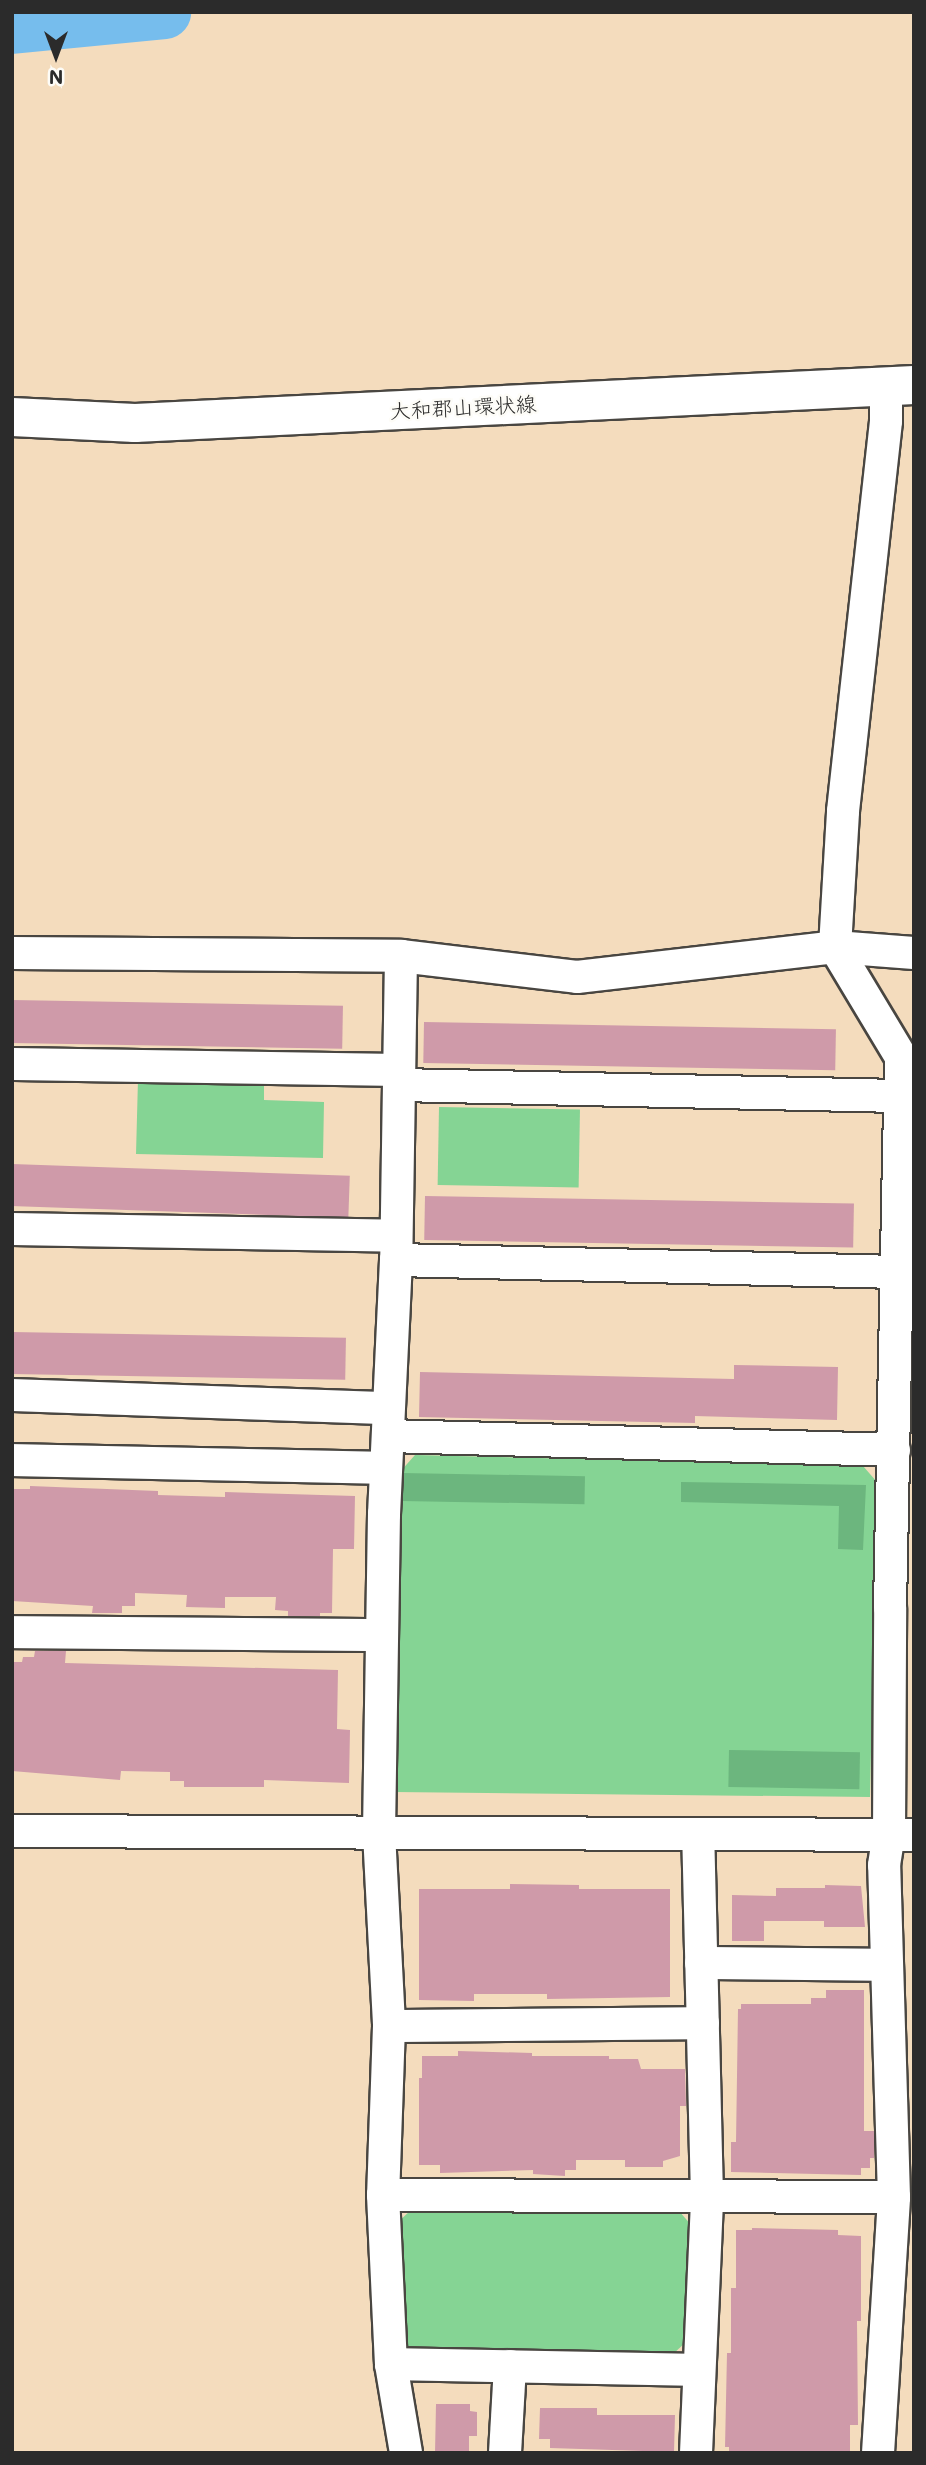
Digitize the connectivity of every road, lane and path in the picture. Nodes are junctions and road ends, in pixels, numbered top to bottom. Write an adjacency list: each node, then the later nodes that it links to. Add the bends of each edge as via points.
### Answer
1 (900, 386): 2 (main road, 大和郡山環状線, via 135,423); 3 (street, via 886,421 843,811)
2 (12, 417)
3 (835, 947): 5 (street); 6 (street, via 577,977); 9 (street, via 901,1057)
4 (12, 953): 6 (street)
5 (914, 953)
6 (401, 956): 8 (street)
7 (12, 1064): 8 (street)
8 (399, 1078): 9 (street); 11 (street)
9 (900, 1096): 12 (street)
10 (12, 1229): 11 (street)
11 (396, 1248): 12 (street); 14 (street)
12 (903, 1257): 15 (street)
13 (12, 1395): 14 (street)
14 (388, 1422): 15 (street); 17 (street)
15 (901, 1439): 18 (street)
16 (12, 1460): 17 (street)
17 (386, 1468): 20 (street)
18 (902, 1609): 24 (street)
19 (12, 1632): 20 (street)
20 (382, 1635): 22 (street)
21 (12, 1831): 22 (street)
22 (379, 1833): 23 (street); 28 (street)
23 (698, 1835): 24 (street); 25 (street)
24 (901, 1835): 26 (street, via 884,1865)
25 (701, 1963): 26 (street); 27 (street)
26 (885, 1965): 29 (street)
27 (703, 2023): 28 (street); 31 (street)
28 (389, 2025): 30 (street)
29 (902, 2036): 32 (street)
30 (383, 2195): 31 (street); 33 (street)
31 (707, 2196): 32 (street); 35 (street)
32 (894, 2197): 39 (street)
33 (391, 2364): 34 (street); 36 (street)
34 (510, 2366): 35 (street); 37 (street)
35 (699, 2370): 38 (street)
36 (406, 2453)
37 (505, 2453)
38 (696, 2453)
39 (878, 2453)

